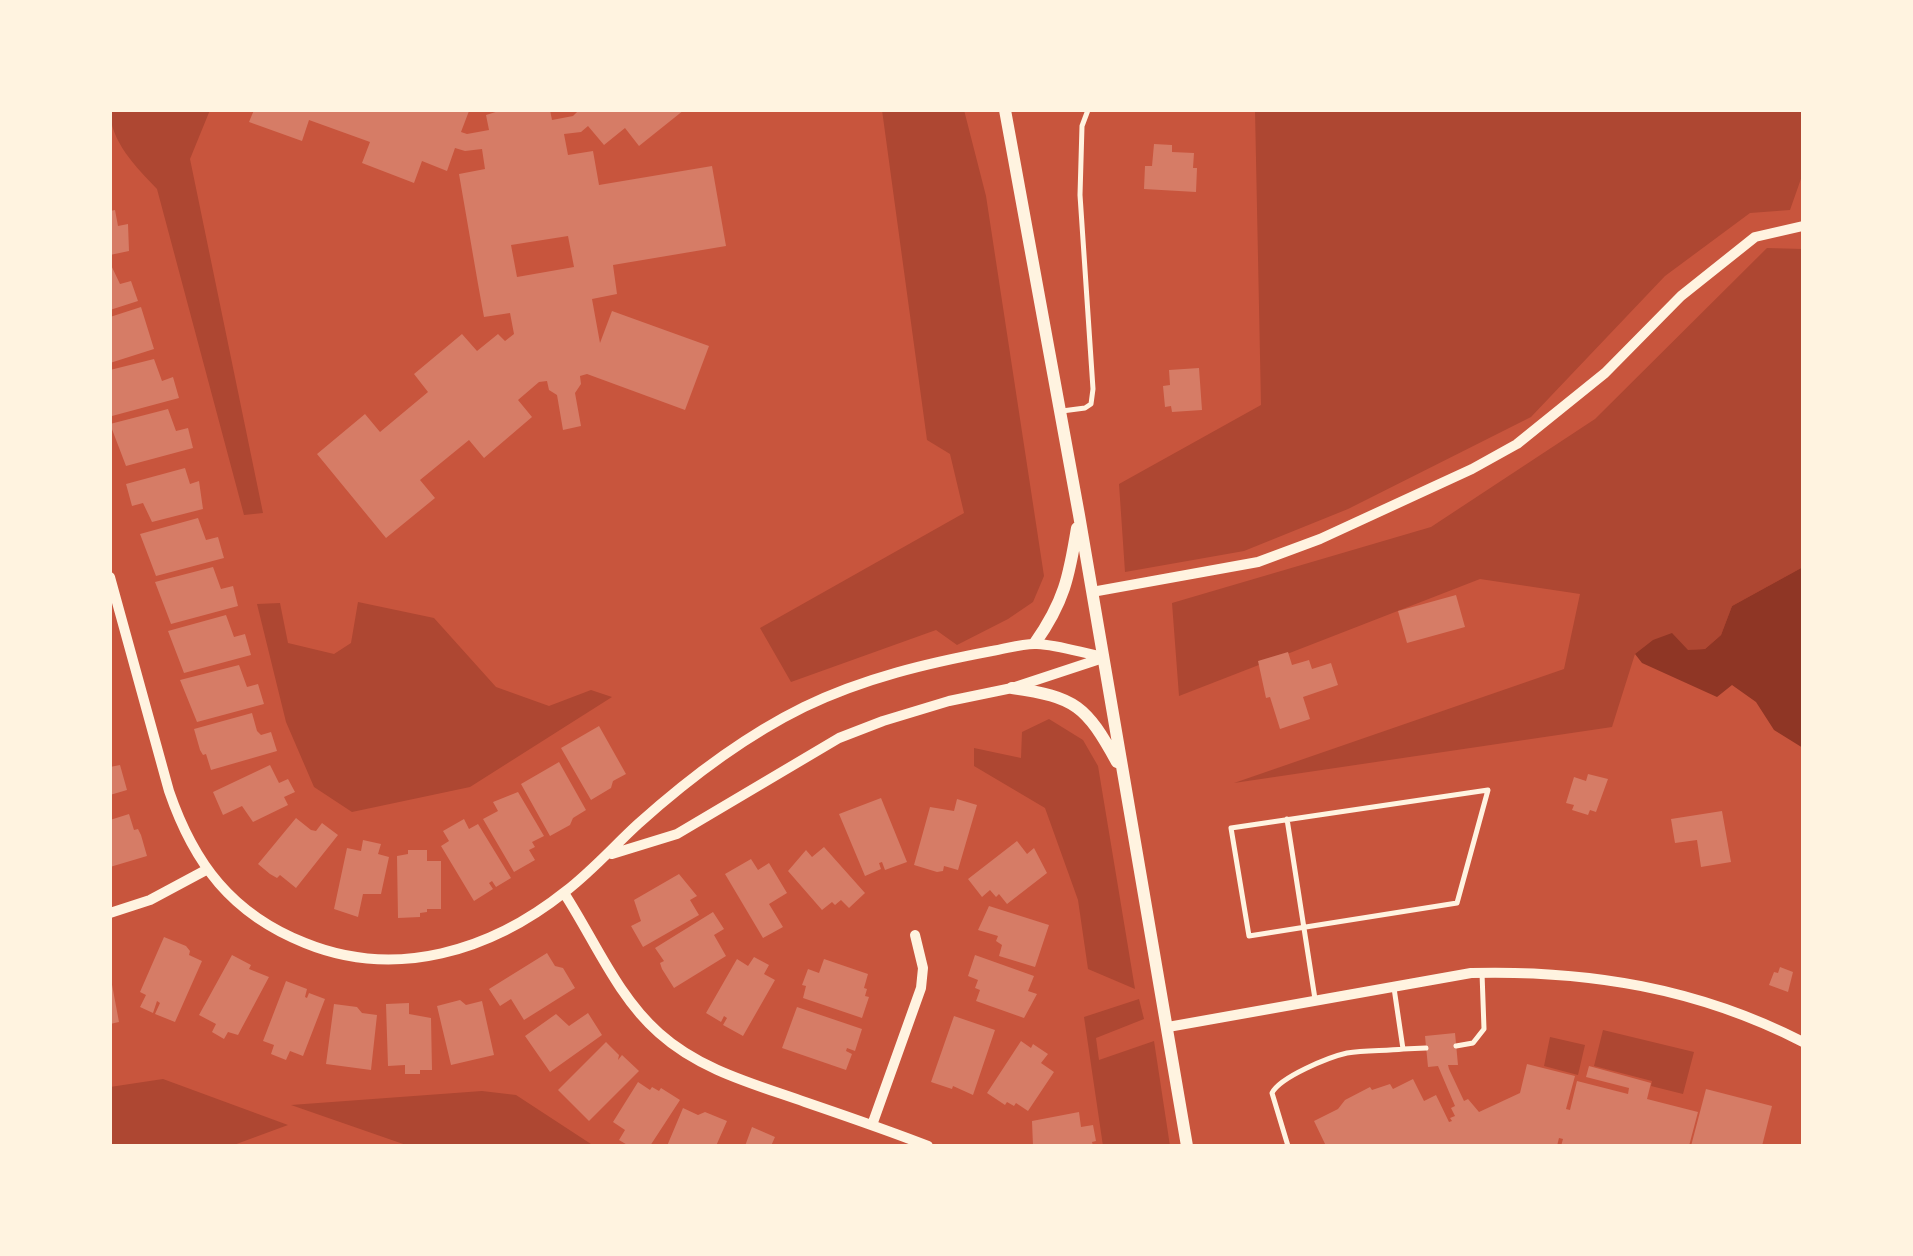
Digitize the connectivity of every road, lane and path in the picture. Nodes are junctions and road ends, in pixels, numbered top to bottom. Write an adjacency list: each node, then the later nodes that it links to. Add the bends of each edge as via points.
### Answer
1 (1005, 110): 4 (street)
2 (1088, 110): 4 (lane, via 1080,195 1093,389 1085,408)
3 (1803, 226): 7 (street, via 1756,237 1680,296 1605,373 1517,444 1472,469 1258,562)
4 (1059, 411): 5 (street)
5 (1079, 516): 7 (street); 9 (street, via 1067,585)
6 (110, 578): 8 (street)
7 (1092, 592): 10 (street)
8 (115, 613): 15 (street, via 179,820)
9 (1035, 643): 10 (street); 14 (street, via 894,672 805,707 664,801)
10 (1104, 657): 11 (street); 12 (street)
11 (1012, 688): 12 (street, via 1051,694 1086,713); 14 (street, via 949,701 840,738 677,834)
12 (1122, 770): 23 (street)
13 (1288, 819): 18 (lane); 18 (lane, via 1231,828 1248,936); 18 (lane, via 1488,790 1457,902)
14 (607, 856): 16 (street)
15 (206, 870): 16 (street, via 242,906 287,936 342,955 392,960 475,945); 17 (street)
16 (564, 893): 28 (street, via 658,1033 711,1068)
17 (110, 913)
18 (1304, 926): 22 (lane)
19 (915, 935): 28 (street, via 921,988)
20 (1482, 973): 21 (street); 24 (street, via 1558,973 1666,990 1733,1010); 25 (lane, via 1484,1028 1473,1043)
21 (1394, 988): 22 (street); 27 (lane)
22 (1316, 1002): 23 (street)
23 (1168, 1027): 30 (street)
24 (1803, 1042)
25 (1456, 1046)
26 (1426, 1048): 27 (lane)
27 (1403, 1049): 31 (lane, via 1344,1054 1283,1079 1272,1092)
28 (872, 1125): 29 (street)
29 (928, 1146)
30 (1187, 1146)
31 (1288, 1146)

